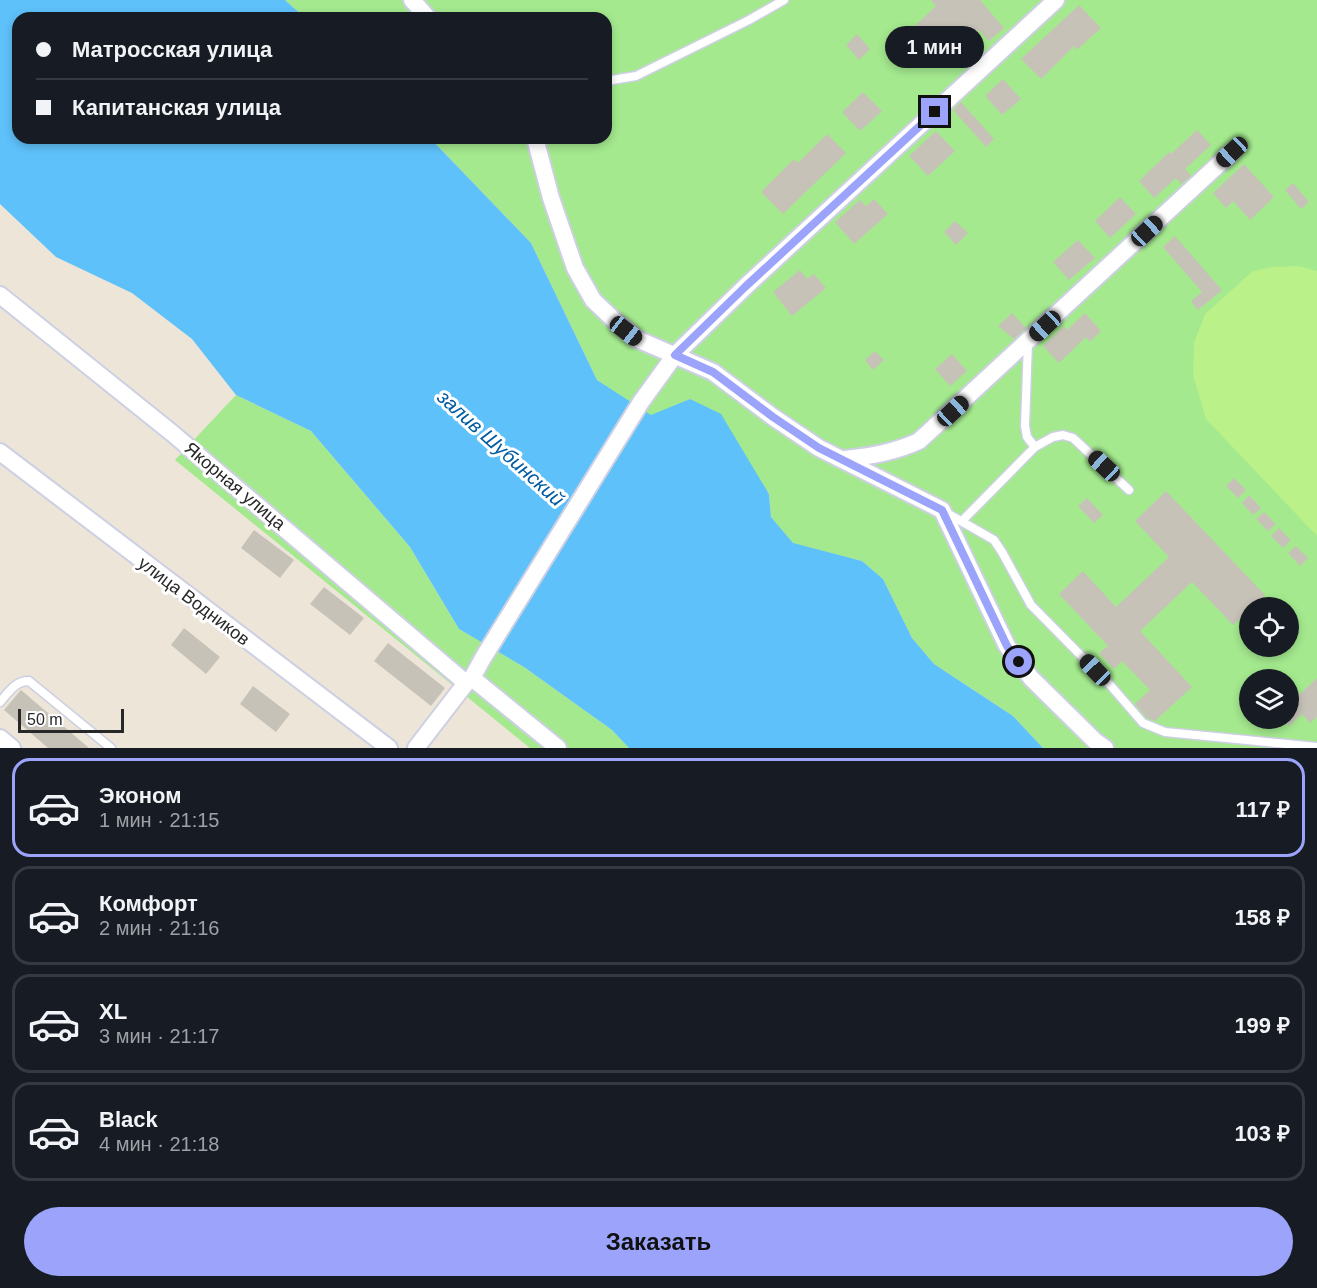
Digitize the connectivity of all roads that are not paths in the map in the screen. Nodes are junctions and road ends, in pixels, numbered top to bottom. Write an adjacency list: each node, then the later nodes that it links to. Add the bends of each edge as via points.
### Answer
1 (412, 0): 4 (street)
2 (784, 0): 5 (lane, via 636,76)
3 (1056, 0): 10 (street)
4 (423, 12)
5 (612, 80)
6 (537, 144): 10 (street, via 575,268 594,300 637,339)
7 (1232, 152): 9 (street)
8 (0, 295): 17 (street, Якорная улица)
9 (1028, 342): 11 (lane, via 1025,426); 13 (street, via 919,441 874,456)
10 (675, 355): 13 (street, via 713,372 819,448); 17 (street, via 641,402)
11 (1035, 447): 14 (lane, via 1053,437 1073,438); 16 (lane)
12 (0, 452): 23 (street, улица Водников)
13 (845, 459): 15 (street)
14 (1129, 490)
15 (942, 510): 16 (lane); 26 (street, via 1007,646 1031,678)
16 (962, 521): 20 (lane, via 994,540 1032,605 1143,723 1165,732)
17 (469, 681): 24 (street); 25 (street, Якорная улица)
18 (0, 702): 22 (lane, via 20,681 29,681)
19 (0, 738): 21 (street)
20 (1317, 747)
21 (12, 748)
22 (111, 748)
23 (388, 748)
24 (416, 748)
25 (558, 748)
26 (1105, 748)

